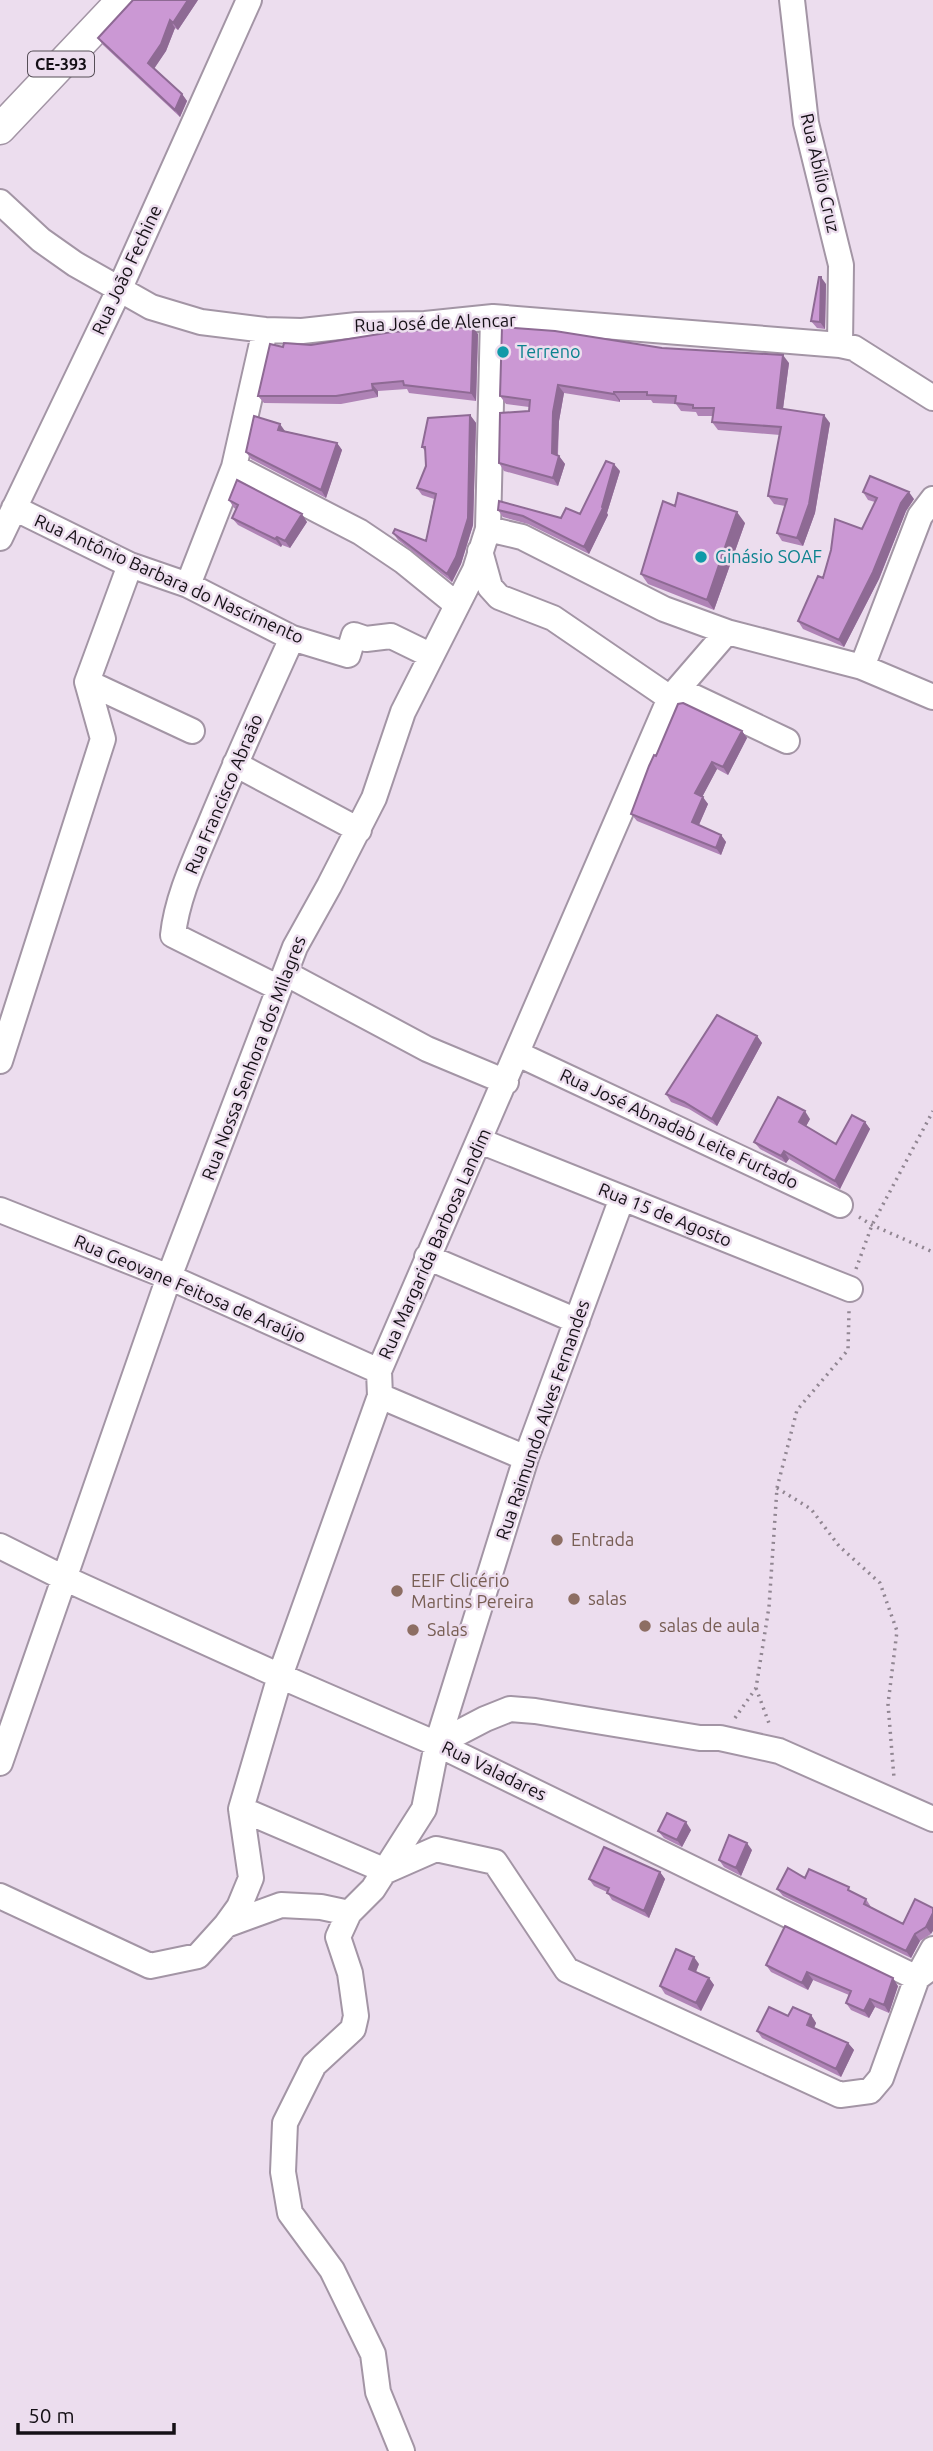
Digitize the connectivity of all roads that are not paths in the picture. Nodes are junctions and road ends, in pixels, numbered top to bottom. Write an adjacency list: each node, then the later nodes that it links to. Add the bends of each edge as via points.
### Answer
1 (122, 0): 4 (main road, CE-393)
2 (248, 0): 6 (street, Rua João Fechine)
3 (792, 0): 9 (street, Rua Abílio Cruz, via 806,123 841,265)
4 (0, 129)
5 (0, 202): 6 (street, Rua José de Alencar, via 41,240)
6 (119, 290): 8 (street, Rua José de Alencar, via 151,307 190,318); 13 (street, Rua João Fechine)
7 (493, 317): 8 (street, Rua José de Alencar); 9 (street, Rua José de Alencar); 15 (street, Rua Nossa Senhora dos Milagres)
8 (265, 330): 11 (street)
9 (840, 345): 10 (street, Rua José de Alencar, via 854,348)
10 (933, 398)
11 (234, 467): 17 (street); 18 (street, via 360,532)
12 (933, 499): 22 (street, via 920,516)
13 (14, 508): 14 (street, Rua João Fechine); 16 (street, Rua Antônio Barbara do Nascimento)
14 (0, 538)
15 (484, 540): 18 (street, Rua Nossa Senhora dos Milagres, via 475,570); 19 (street, via 522,537 664,609); 25 (street, via 490,587 499,597 552,618)
16 (130, 565): 17 (street, Rua Antônio Barbara do Nascimento); 23 (street)
17 (188, 585): 20 (street, Rua Antônio Barbara do Nascimento)
18 (456, 604): 21 (street, Rua Nossa Senhora dos Milagres)
19 (727, 632): 22 (street); 25 (street, Rua Margarida Barbosa Landim)
20 (292, 638): 21 (street, Rua Antônio Barbara do Nascimento, via 348,654 354,635 366,639 391,636); 28 (street, Rua Francisco Abraão)
21 (430, 655): 29 (street, Rua Nossa Senhora dos Milagres, via 403,712)
22 (862, 667): 24 (street)
23 (87, 682): 26 (street); 32 (street, via 103,739)
24 (933, 697)
25 (670, 698): 27 (street, via 690,695); 31 (street, Rua Margarida Barbosa Landim)
26 (192, 731)
27 (786, 741)
28 (235, 764): 29 (street); 30 (street, Rua Francisco Abraão, via 191,869 173,935)
29 (359, 830): 30 (street, Rua Nossa Senhora dos Milagres, via 295,947)
30 (282, 980): 33 (street); 39 (street, Rua Nossa Senhora dos Milagres)
31 (518, 1054): 33 (street, Rua Margarida Barbosa Landim); 36 (street, Rua José Abnadab Leite Furtado)
32 (0, 1061)
33 (506, 1082): 34 (street, Rua Margarida Barbosa Landim)
34 (480, 1141): 35 (street, Rua 15 de Agosto); 38 (street, Rua Margarida Barbosa Landim)
35 (622, 1198): 40 (street, Rua 15 de Agosto); 41 (street, Rua Raimundo Alves Fernandes)
36 (840, 1205)
37 (0, 1210): 39 (street, Rua Geovane Feitosa de Araújo)
38 (427, 1258): 41 (street); 42 (street, Rua Margarida Barbosa Landim)
39 (169, 1278): 42 (street, Rua Geovane Feitosa de Araújo); 46 (street, Rua Nossa Senhora dos Milagres)
40 (850, 1289)
41 (577, 1321): 44 (street, Rua Raimundo Alves Fernandes)
42 (379, 1371): 43 (street, Rua Margarida Barbosa Landim)
43 (380, 1396): 44 (street); 47 (street, Rua Margarida Barbosa Landim)
44 (526, 1458): 48 (street, Rua Raimundo Alves Fernandes)
45 (0, 1546): 46 (street, Rua Valadares)
46 (64, 1578): 47 (street, Rua Valadares); 49 (street, Rua Nossa Senhora dos Milagres)
47 (279, 1676): 48 (street, Rua Valadares); 50 (street, Rua Margarida Barbosa Landim)
48 (437, 1744): 51 (street, via 510,1709 720,1738 779,1751); 52 (street, Rua Raimundo Alves Fernandes, via 424,1808); 57 (street, Rua Valadares)
49 (0, 1763)
50 (241, 1809): 52 (street); 55 (street, Rua Margarida Barbosa Landim, via 251,1878)
51 (933, 1819)
52 (386, 1871): 54 (street, Rua Raimundo Alves Fernandes); 57 (street, via 436,1849 495,1862 566,1970 840,2095 870,2091 881,2078)
53 (0, 1896): 55 (street, Rua Margarida Barbosa Landim, via 150,1966 198,1956)
54 (349, 1913): 55 (street, via 281,1905); 58 (street, Rua Raimundo Alves Fernandes, via 338,1937 349,1973 356,2016 353,2029 314,2065 285,2123 283,2172 290,2213 332,2270 373,2354 378,2392)
55 (226, 1925)
56 (933, 1949): 57 (street)
57 (925, 1972)
58 (402, 2451)

